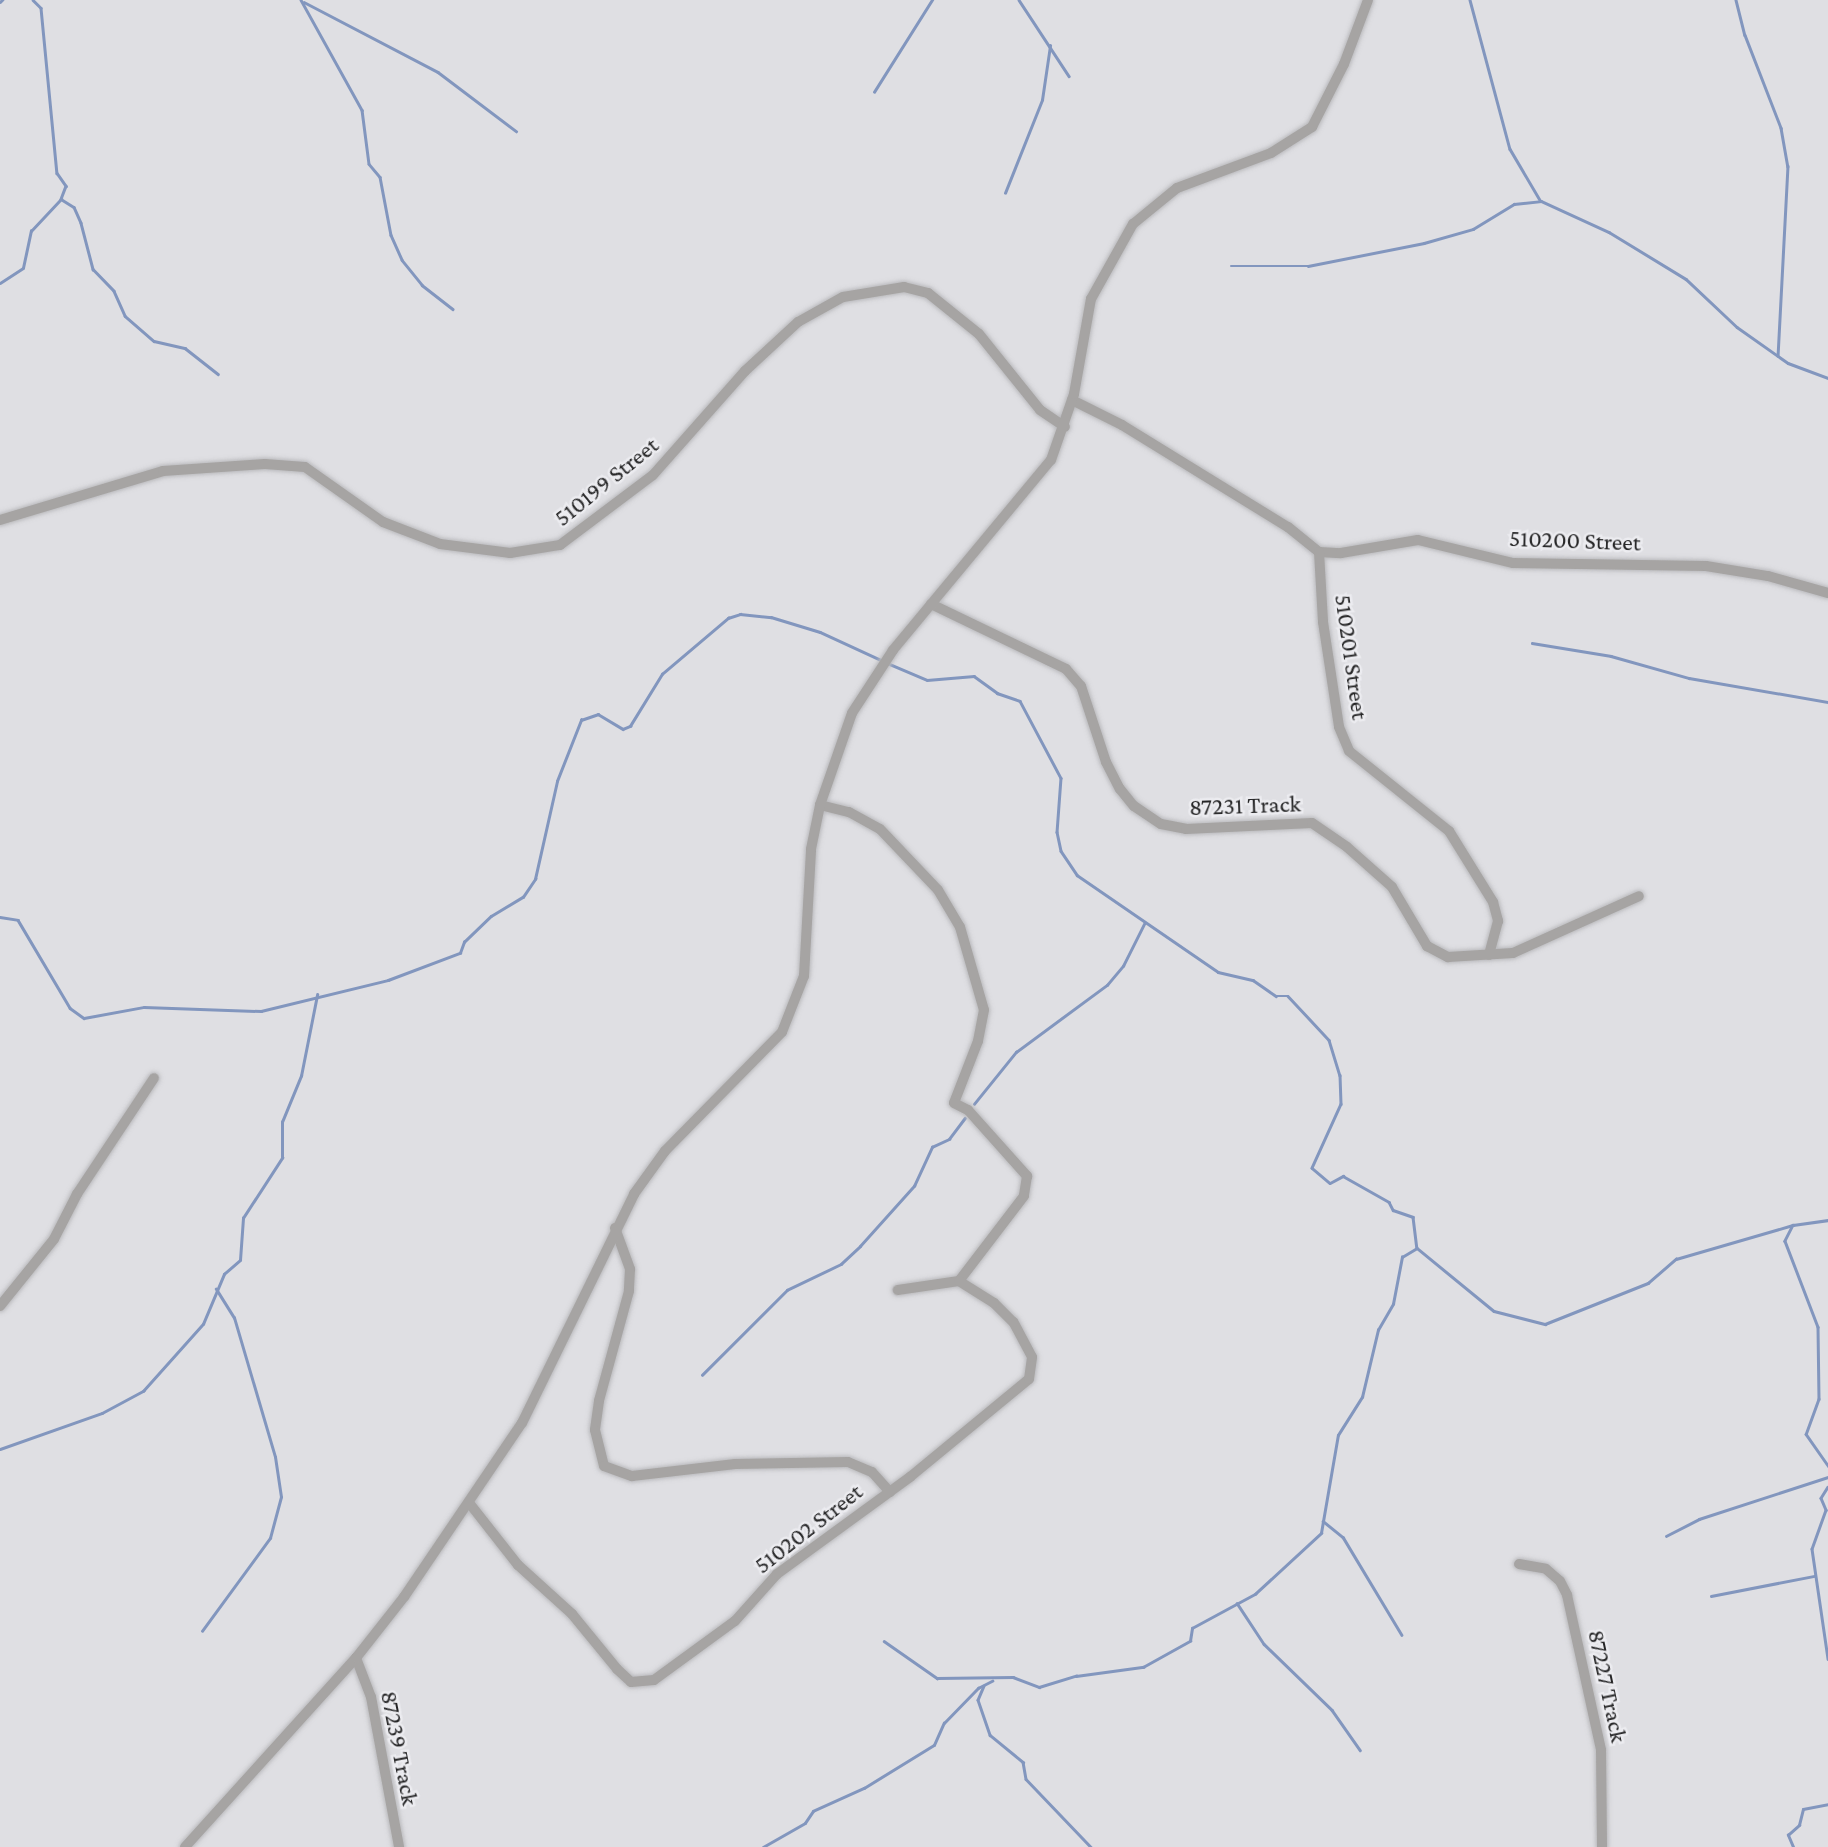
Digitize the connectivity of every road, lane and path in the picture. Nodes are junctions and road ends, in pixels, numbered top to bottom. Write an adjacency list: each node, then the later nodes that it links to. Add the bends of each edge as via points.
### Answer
1 (1368, 0): 2 (street, via 1344,64 1312,127 1271,153 1177,188 1133,224 1091,299)
2 (1072, 400): 3 (street); 5 (street, via 1122,425 1288,527)
3 (1065, 427): 4 (street, 510199 Street, via 1040,410 979,334 928,293 904,287 843,297 798,322 745,370 653,475 560,545 509,553 440,544 383,522 305,467 265,464 163,471); 7 (street, via 1051,460 1015,508)
4 (0, 520)
5 (1319, 552): 6 (street, 510200 Street, via 1341,553 1418,540 1513,563 1706,566 1768,576); 10 (street, 510201 Street, via 1323,622 1339,727 1349,751 1448,831 1493,902 1498,921)
6 (1828, 593)
7 (931, 604): 8 (street, via 893,650 852,713); 10 (street, 87231 Track, via 1066,669 1081,686 1106,762 1121,789 1134,806 1161,824 1186,829 1312,823 1392,887 1427,946 1448,957)
8 (820, 805): 12 (street, via 811,849 804,976 782,1032 665,1151); 13 (street, via 870,823 904,852 938,890 960,927 976,972 984,1010 978,1041 954,1103 968,1110 1027,1176 1024,1196)
9 (1639, 896): 10 (street, 87231 Track, via 1513,953)
10 (1489, 955)
11 (154, 1078): 15 (street, via 77,1194 54,1240)
12 (615, 1228): 16 (street, via 630,1269 629,1291 599,1401 595,1430 604,1466 632,1476 735,1464 848,1462 872,1472); 17 (street, via 522,1423)
13 (959, 1281): 14 (street); 16 (street, 510202 Street, via 995,1303 1013,1322 1032,1357 1028,1378)
14 (898, 1290)
15 (0, 1306)
16 (890, 1492): 17 (street, 510202 Street, via 777,1574 735,1621 683,1662 654,1679 631,1682 572,1614 518,1565)
17 (470, 1504): 19 (street)
18 (1519, 1564): 22 (street, 87227 Track, via 1546,1570 1560,1581 1567,1595 1601,1750)
19 (356, 1658): 20 (street); 21 (street, 87239 Track, via 371,1697)
20 (185, 1847)
21 (399, 1847)
22 (1602, 1847)

